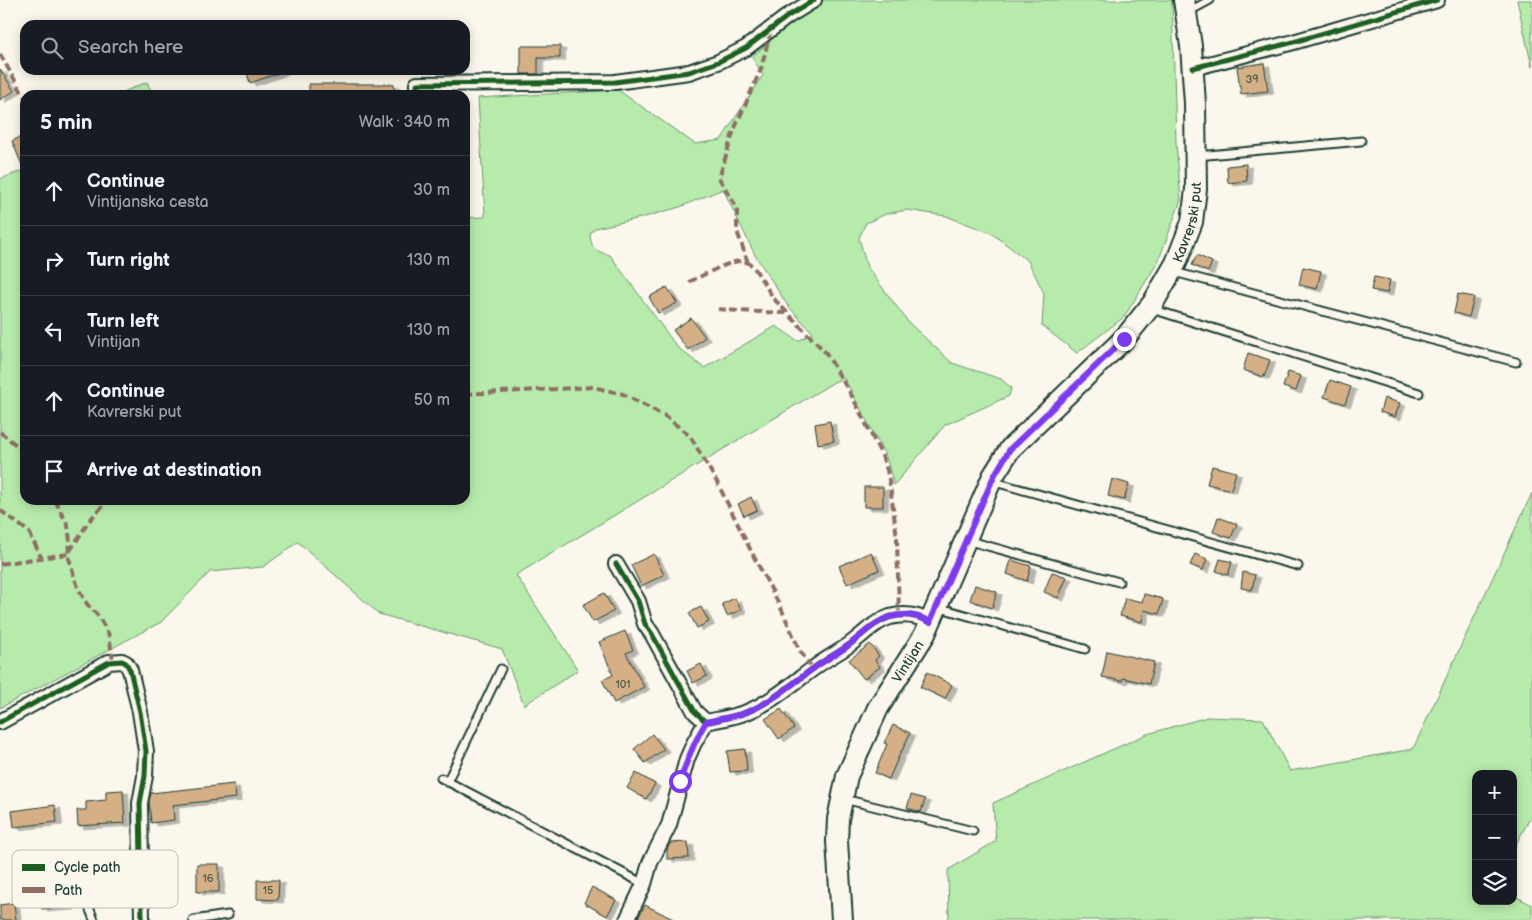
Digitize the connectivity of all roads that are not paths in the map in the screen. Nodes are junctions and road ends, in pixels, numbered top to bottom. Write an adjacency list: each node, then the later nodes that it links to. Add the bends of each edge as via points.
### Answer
1 (814, 0): 6 (street, via 746,48 689,72 615,82 417,84)
2 (1210, 0): 4 (lane)
3 (1437, 0): 5 (street)
4 (1185, 7): 5 (main road, Kavrerski put)
5 (1193, 68): 8 (main road, Kavrerski put)
6 (417, 90)
7 (1361, 141): 8 (lane)
8 (1196, 156): 9 (main road, Kavrerski put, via 1192,222)
9 (1171, 271): 10 (main road, Kavrerski put); 11 (lane)
10 (1149, 308): 12 (lane); 13 (main road, Kavrerski put, via 1124,339)
11 (1516, 362)
12 (1419, 393)
13 (1061, 401): 14 (main road, Vintijan, via 1010,449)
14 (991, 481): 15 (main road, Vintijan); 17 (lane)
15 (966, 540): 18 (lane); 19 (main road, Vintijan)
16 (616, 564): 23 (street, via 688,700)
17 (1298, 566)
18 (1119, 582)
19 (934, 614): 20 (lane); 23 (street, via 922,617 902,615 882,620 768,701 749,711); 24 (main road, Vintijan, via 925,634 878,708 847,776)
20 (1085, 649)
21 (501, 669): 27 (lane, via 444,780)
22 (0, 722): 26 (street, via 109,662 122,661 129,666 146,751 140,803)
23 (706, 722): 27 (street, via 687,759 672,817 650,863)
24 (841, 798): 25 (lane); 33 (main road, Vintijan, via 837,841)
25 (973, 831)
26 (141, 850)
27 (644, 884): 32 (street)
28 (89, 908): 30 (lane)
29 (228, 915): 31 (lane)
30 (94, 920)
31 (193, 920)
32 (627, 920)
33 (842, 920)

